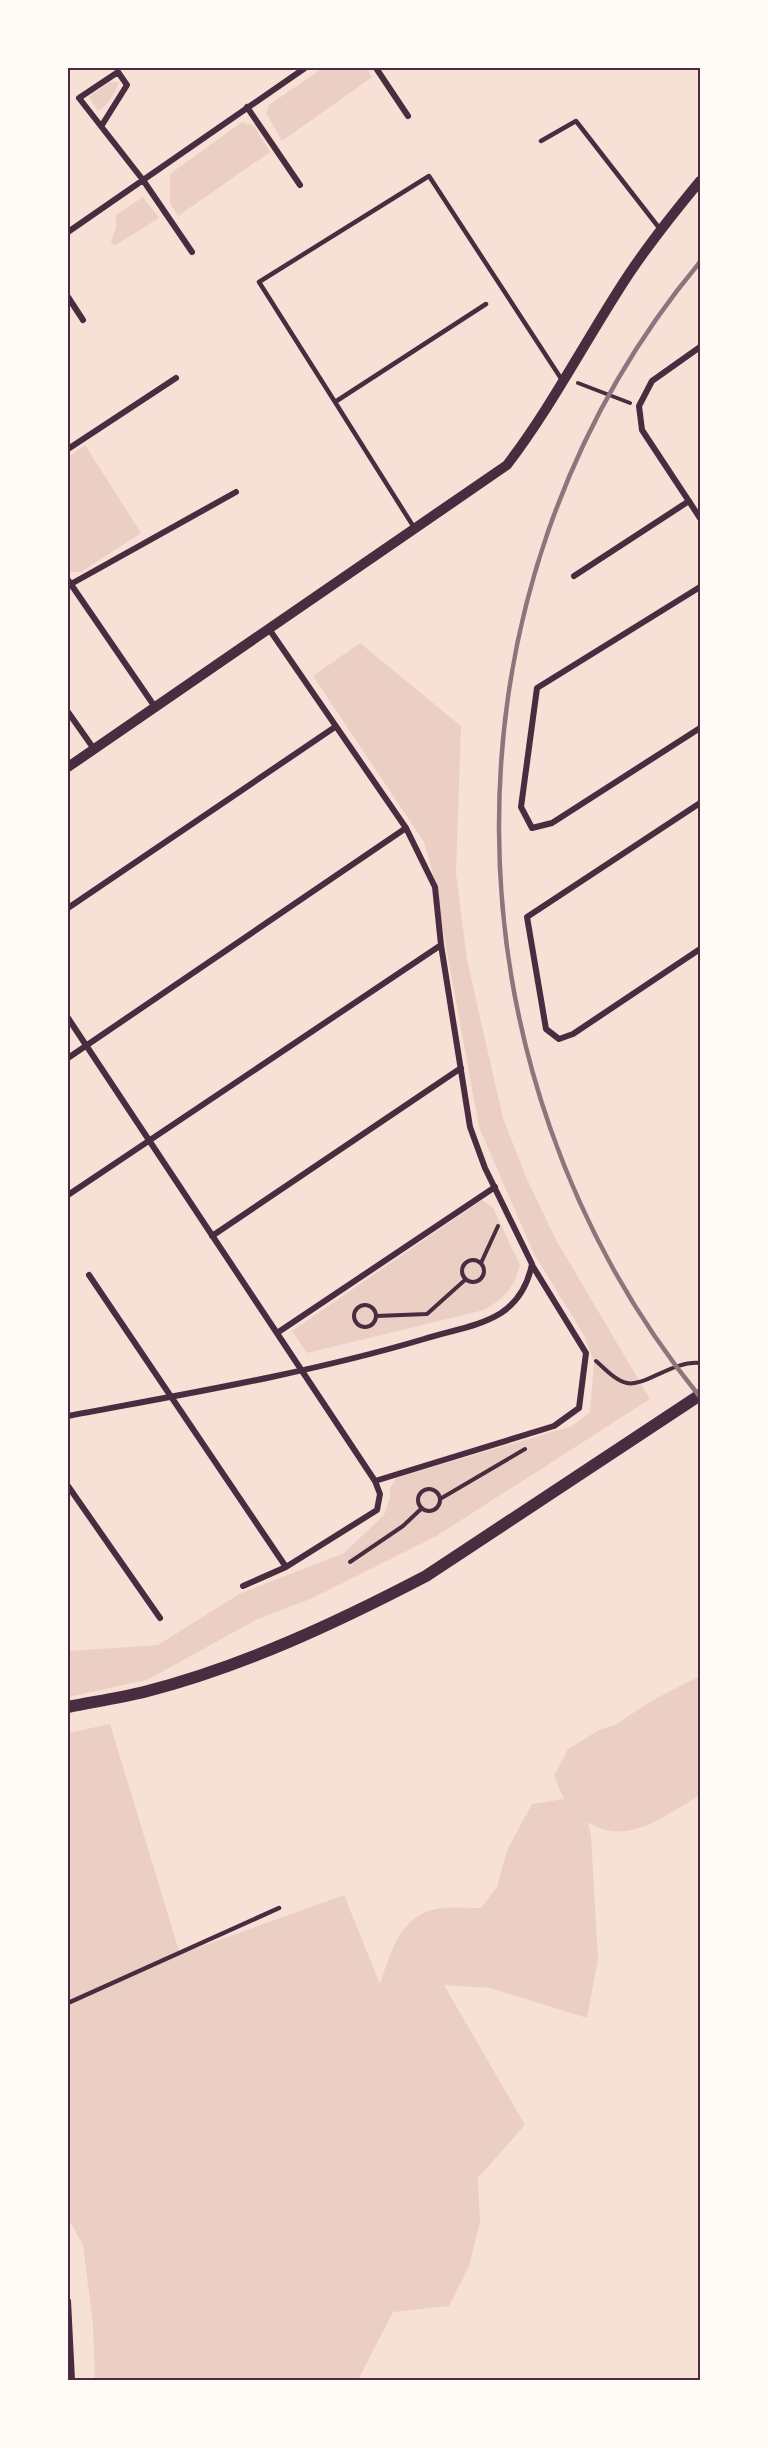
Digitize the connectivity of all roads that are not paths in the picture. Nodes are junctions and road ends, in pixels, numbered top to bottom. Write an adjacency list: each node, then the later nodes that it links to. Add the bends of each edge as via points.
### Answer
1 (305, 68): 3 (street)
2 (376, 68): 4 (street)
3 (247, 107): 7 (street); 9 (street)
4 (408, 116)
5 (102, 125): 5 (street, via 127,85 118,72 80,98); 7 (street)
6 (542, 141): 10 (lane, via 576,121)
7 (143, 180): 11 (street); 12 (street)
8 (700, 181): 10 (street)
9 (300, 185)
10 (660, 230): 18 (street, via 618,290)
11 (68, 232)
12 (192, 252)
13 (68, 297): 15 (street)
14 (486, 304): 19 (lane)
15 (83, 320)
16 (700, 346): 22 (street, via 652,381 639,406 642,430)
17 (176, 378): 20 (street)
18 (565, 380): 19 (lane, via 429,176 259,282); 24 (street, via 538,425 507,465)
19 (335, 402): 24 (lane)
20 (68, 449)
21 (236, 492): 26 (street)
22 (689, 501): 23 (street); 25 (street)
23 (699, 514)
24 (415, 529): 28 (street)
25 (574, 576)
26 (69, 582): 29 (street)
27 (700, 587): 32 (street, via 537,688 521,807 532,828 552,823)
28 (269, 629): 29 (street); 31 (street)
29 (155, 707): 33 (street)
30 (68, 712): 33 (street)
31 (335, 727): 36 (street); 37 (street)
32 (700, 728)
33 (94, 749): 34 (street)
34 (68, 767)
35 (700, 803): 39 (street, via 527,917 546,1029 559,1039 573,1034)
36 (406, 828): 38 (street, via 435,887); 41 (street)
37 (68, 908)
38 (441, 945): 43 (street); 44 (street)
39 (700, 949)
40 (68, 1018): 41 (street)
41 (86, 1045): 42 (street); 44 (street)
42 (68, 1058)
43 (461, 1068): 45 (street, via 470,1127); 47 (street)
44 (149, 1140): 46 (street); 47 (street)
45 (495, 1187): 48 (street); 50 (street)
46 (68, 1195)
47 (212, 1236): 50 (street)
48 (532, 1264): 51 (street, via 517,1299 489,1319 379,1352); 55 (street, via 586,1353 579,1408 554,1426)
49 (89, 1275): 52 (street)
50 (277, 1333): 51 (street)
51 (300, 1369): 52 (street); 55 (street)
52 (171, 1397): 54 (street); 57 (street)
53 (695, 1399): 60 (main road, via 426,1576 379,1600 283,1643 190,1677 143,1692)
54 (68, 1416)
55 (375, 1481): 57 (street, via 381,1494 377,1510)
56 (68, 1486): 59 (street)
57 (286, 1568): 58 (street)
58 (243, 1586)
59 (160, 1618)
60 (68, 1707)
61 (279, 1908): 62 (lane)
62 (68, 2003)
63 (68, 2301): 64 (street)
64 (72, 2380)

